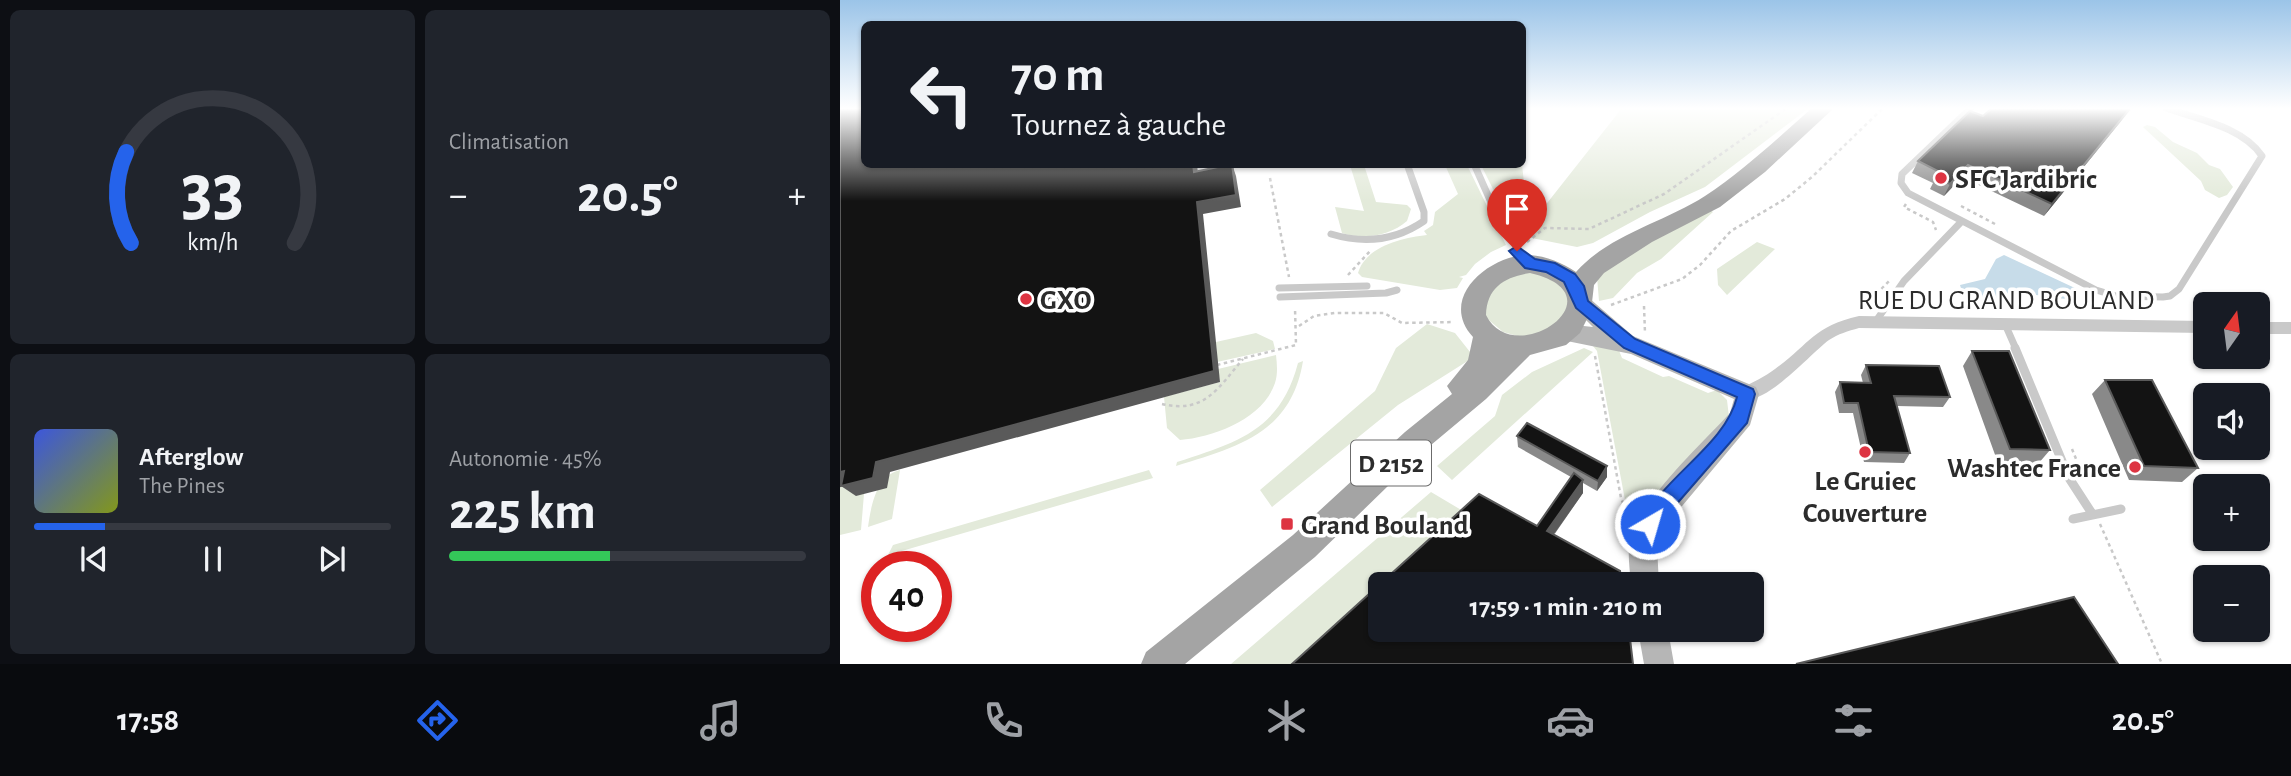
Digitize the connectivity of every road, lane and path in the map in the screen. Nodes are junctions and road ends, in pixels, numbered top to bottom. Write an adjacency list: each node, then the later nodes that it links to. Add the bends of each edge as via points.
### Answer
1 (1743, 139): 15 (path, via 1664,194 1589,229 1545,228)
2 (1786, 139): 6 (main road)
3 (1852, 139): 20 (path, via 1785,199 1731,230 1682,279)
4 (1939, 139): 9 (lane, via 1902,174 1903,188)
5 (2246, 139): 11 (lane, via 2262,156 2179,289 2170,296 2107,293)
6 (1775, 148): 15 (main road, via 1704,194 1585,259); 19 (main road, via 1712,202 1595,267 1582,282)
7 (1408, 168): 13 (lane, via 1424,222 1403,233 1364,242)
8 (1476, 168): 15 (lane, via 1504,232)
9 (1914, 196): 11 (lane); 14 (path, via 1904,206 1933,222)
10 (1959, 205): 12 (path)
11 (1962, 221): 23 (lane, via 1901,286)
12 (1995, 224)
13 (1331, 234)
14 (1935, 234)
15 (1532, 261): 19 (main road, via 1570,278); 30 (main road, via 1501,269 1480,285 1473,311)
16 (1899, 271): 22 (path)
17 (1367, 286): 18 (lane, via 1290,286 1279,293)
18 (1397, 290)
19 (1581, 300): 31 (main road, via 1577,319); 32 (street)
20 (1611, 305)
21 (1644, 306): 32 (path)
22 (1862, 309)
23 (1876, 321): 25 (street, RUE DU GRAND BOULAND); 36 (street, RUE DU GRAND BOULAND, via 1832,328 1780,374)
24 (1454, 322): 26 (path, via 1402,323 1384,313 1335,313 1314,316)
25 (2005, 324): 27 (street, RUE DU GRAND BOULAND); 39 (lane, via 2069,478)
26 (1297, 327)
27 (2193, 327)
28 (2270, 328): 29 (street)
29 (2291, 328)
30 (1487, 333): 33 (main road); 43 (main road, D 2152, via 1486,351 1476,371 1377,456)
31 (1565, 333): 32 (street); 33 (main road, via 1546,342)
32 (1638, 342): 36 (street)
33 (1522, 345): 43 (main road, D 2152, via 1304,546)
34 (1594, 350): 41 (path, via 1621,498 1626,511)
35 (1243, 359): 37 (path, via 1207,399 1177,410)
36 (1747, 394): 41 (street, via 1741,418)
37 (1162, 404)
38 (2121, 509): 39 (lane)
39 (2094, 515): 40 (lane); 47 (path)
40 (2073, 519)
41 (1650, 524): 42 (street, via 1643,547)
42 (1644, 572)
43 (1259, 580): 45 (main road, D 2152)
44 (1655, 642): 46 (street)
45 (1158, 664)
46 (1659, 664)
47 (2162, 664)

